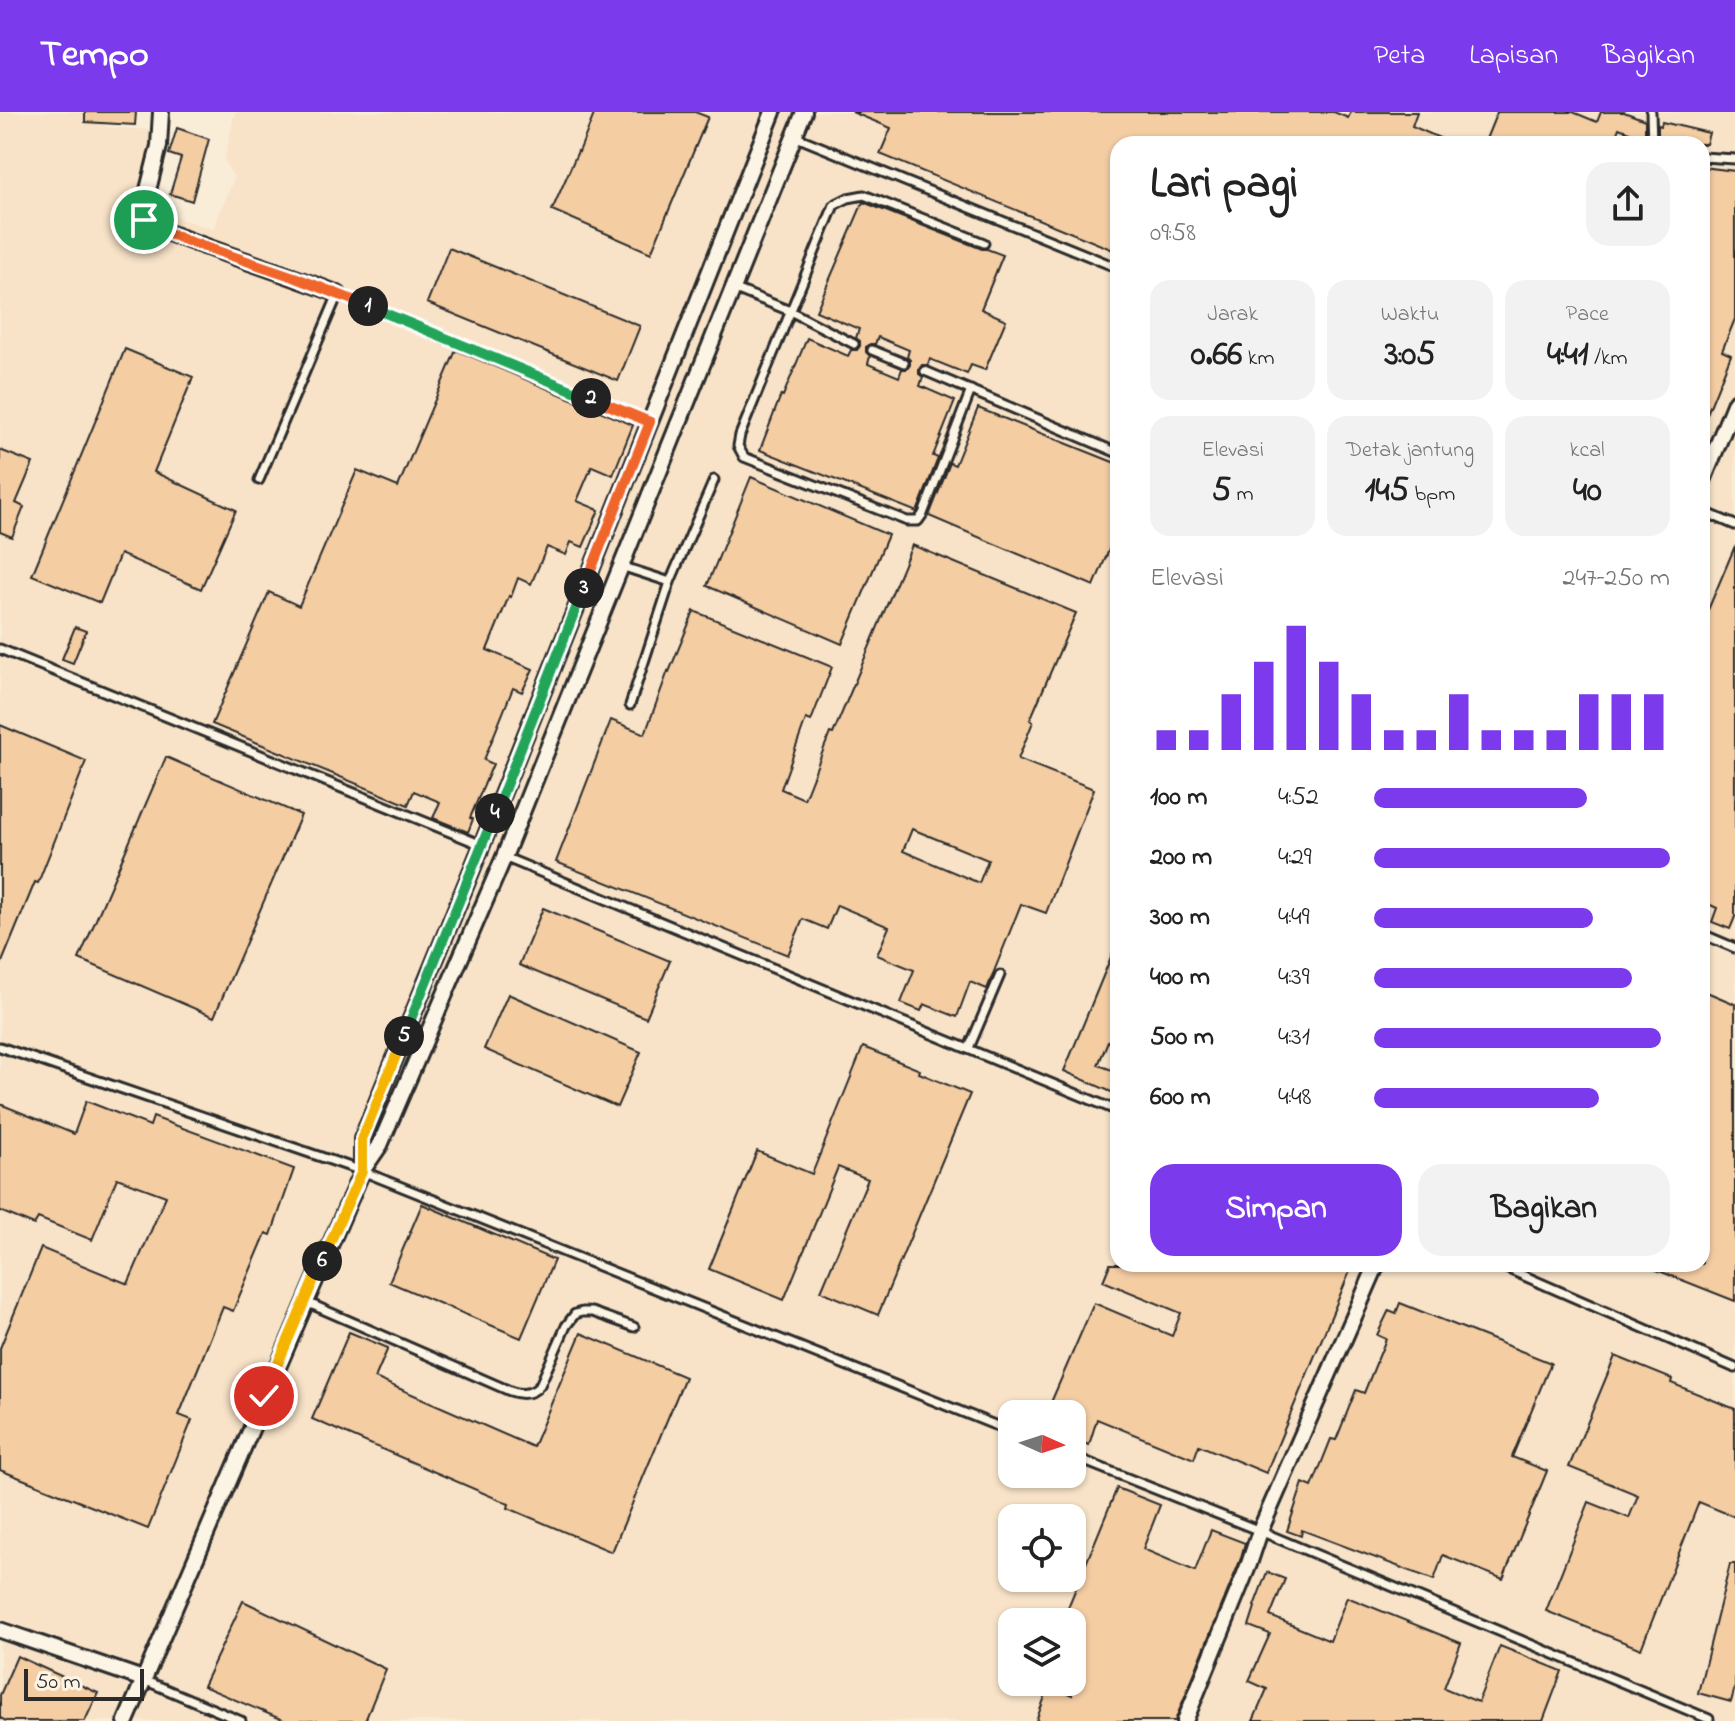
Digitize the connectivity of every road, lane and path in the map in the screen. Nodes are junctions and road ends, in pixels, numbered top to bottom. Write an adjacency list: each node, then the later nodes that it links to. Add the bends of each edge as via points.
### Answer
1 (161, 112): 12 (street, via 159,146 143,210 146,224)
2 (773, 112): 20 (street)
3 (804, 112): 5 (street)
4 (1651, 112): 6 (lane)
5 (794, 136): 10 (lane); 11 (street)
6 (1652, 136)
7 (1710, 157): 8 (lane)
8 (1735, 159)
9 (984, 243): 13 (lane, via 864,195 848,198 834,205)
10 (1110, 265)
11 (733, 288): 13 (lane); 27 (street)
12 (338, 294): 20 (lane); 23 (lane)
13 (790, 311): 14 (lane); 18 (lane, via 740,435 744,457 918,521)
14 (854, 344)
15 (872, 350): 16 (lane)
16 (904, 363)
17 (925, 371): 18 (lane)
18 (971, 390): 21 (lane)
19 (1735, 402): 22 (street)
20 (650, 422): 31 (street)
21 (1110, 450)
22 (1710, 463)
23 (259, 480)
24 (714, 480): 28 (lane)
25 (1710, 514): 26 (lane)
26 (1735, 525)
27 (621, 566): 28 (lane); 32 (street)
28 (670, 582): 30 (lane)
29 (0, 649): 31 (lane)
30 (630, 705)
31 (482, 845): 39 (street, via 362,1139)
32 (504, 857): 37 (lane); 39 (street, via 380,1145)
33 (1710, 937): 34 (lane)
34 (1735, 948)
35 (1000, 975): 37 (lane)
36 (0, 1047): 39 (lane)
37 (969, 1048): 38 (lane)
38 (1110, 1108)
39 (362, 1171): 42 (street); 45 (lane)
40 (1373, 1272): 47 (street)
41 (1515, 1272): 44 (lane)
42 (304, 1302): 43 (lane, via 520,1394 540,1385 575,1314 592,1312); 49 (street)
43 (634, 1327)
44 (1735, 1368)
45 (998, 1426)
46 (1086, 1462): 47 (lane)
47 (1260, 1531): 50 (lane); 53 (street)
48 (0, 1630): 49 (street)
49 (143, 1679): 51 (street); 52 (lane)
50 (1709, 1719)
51 (126, 1721)
52 (241, 1721)
53 (1185, 1721)

